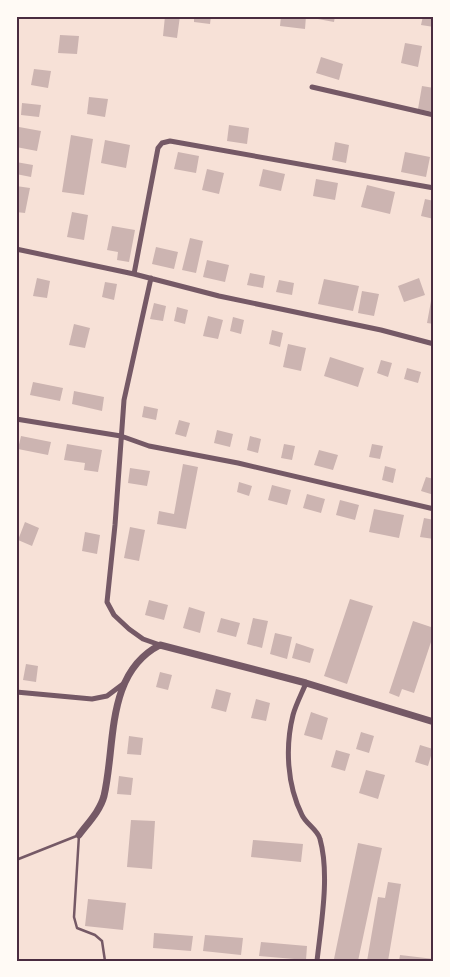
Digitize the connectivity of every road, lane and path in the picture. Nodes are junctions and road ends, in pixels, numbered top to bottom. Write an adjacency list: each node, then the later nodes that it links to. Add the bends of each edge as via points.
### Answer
1 (312, 87): 2 (street)
2 (434, 115)
3 (434, 188): 5 (street, via 170,141 162,143 158,148)
4 (16, 249): 5 (street)
5 (134, 274): 6 (street)
6 (151, 278): 7 (street); 9 (street, via 124,400)
7 (434, 344)
8 (16, 419): 9 (street)
9 (121, 436): 10 (street, via 149,446 238,463); 11 (street, via 107,602 114,615 129,629)
10 (434, 509)
11 (160, 645): 12 (street); 13 (street, via 134,665)
12 (306, 683): 15 (street); 19 (street, via 294,715 288,755 294,792 303,817 320,836 323,854)
13 (123, 684): 14 (street, via 107,696 92,699); 16 (street, via 103,798)
14 (16, 692)
15 (434, 722)
16 (79, 835): 17 (lane); 18 (lane, via 74,917 77,928 102,940)
17 (16, 860)
18 (105, 961)
19 (317, 961)

